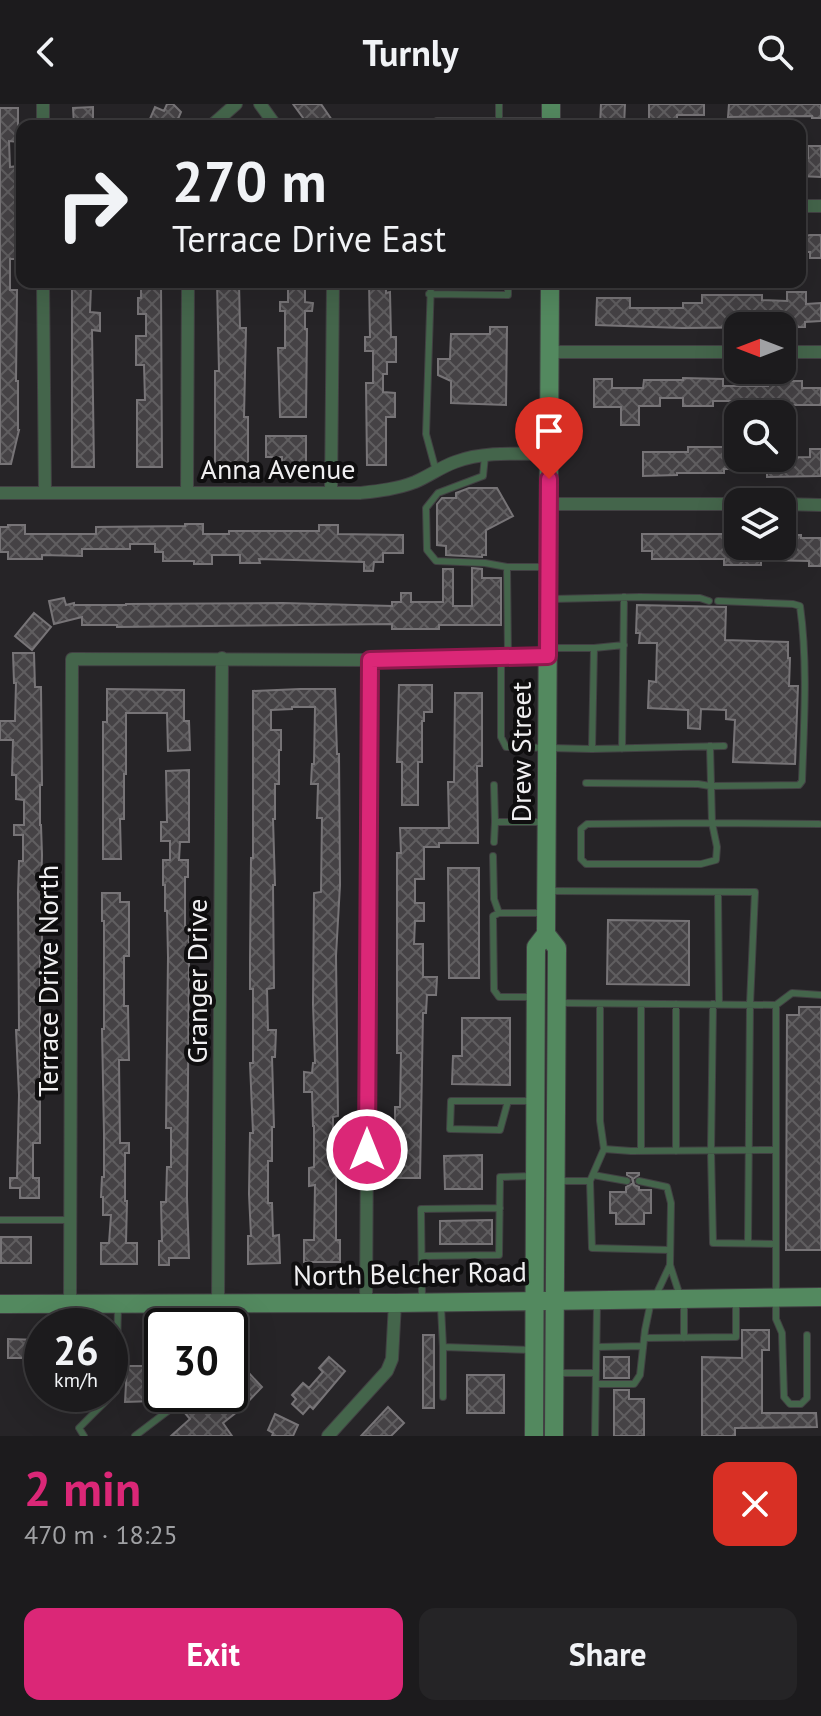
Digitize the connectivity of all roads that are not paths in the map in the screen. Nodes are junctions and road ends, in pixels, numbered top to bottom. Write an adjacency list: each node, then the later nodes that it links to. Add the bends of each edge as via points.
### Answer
1 (236, 104): 3 (street)
2 (551, 117): 4 (lane)
3 (218, 120)
4 (512, 120)
5 (43, 288): 19 (street)
6 (188, 288): 21 (street)
7 (333, 288): 22 (street)
8 (430, 288): 11 (lane)
9 (508, 288): 11 (lane, via 508,295)
10 (550, 288): 12 (main road, Drew Street)
11 (429, 294): 18 (lane, via 426,434)
12 (550, 352): 13 (street); 16 (main road, Drew Street)
13 (724, 352)
14 (796, 352): 15 (street)
15 (821, 352)
16 (550, 454): 17 (street, Anna Avenue); 23 (main road, Drew Street)
17 (485, 456): 18 (street, Anna Avenue); 27 (lane, via 483,476 438,493 426,508 427,550 436,561)
18 (436, 471): 22 (street, Anna Avenue, via 384,491)
19 (45, 492): 20 (street, Anna Avenue); 21 (street, Anna Avenue)
20 (0, 493)
21 (187, 493): 22 (street, Anna Avenue)
22 (331, 493)
23 (549, 504): 24 (street); 28 (main road, Drew Street)
24 (724, 504)
25 (796, 504): 26 (street)
26 (821, 505)
27 (507, 567): 28 (lane); 36 (lane)
28 (549, 567): 30 (main road, Drew Street)
29 (624, 597): 30 (lane); 31 (lane); 33 (lane)
30 (549, 599): 35 (main road, Drew Street)
31 (709, 601)
32 (718, 601): 46 (lane, via 800,606 802,781)
33 (624, 645): 34 (lane); 43 (lane)
34 (594, 648): 35 (lane); 42 (lane)
35 (548, 652): 36 (street); 41 (main road, Drew Street)
36 (504, 656): 38 (street); 41 (lane, via 503,744)
37 (222, 658): 38 (street); 82 (street, Terrace Drive North, via 72,659); 98 (street, Granger Drive)
38 (370, 660): 99 (street)
39 (710, 746): 40 (lane); 43 (lane); 46 (lane)
40 (724, 746)
41 (548, 749): 42 (lane); 48 (main road, Drew Street)
42 (592, 749): 43 (lane)
43 (622, 749)
44 (586, 783): 46 (lane)
45 (494, 785): 47 (lane)
46 (710, 786): 49 (lane)
47 (495, 822): 48 (lane); 51 (lane)
48 (548, 822): 53 (main road, Drew Street)
49 (712, 823): 49 (lane, via 716,860 586,864 581,859 581,829 587,824); 50 (lane)
50 (819, 824)
51 (494, 842)
52 (493, 856): 55 (lane)
53 (547, 891): 54 (lane); 56 (main road, Drew Street)
54 (718, 892): 64 (lane); 65 (lane, via 755,892)
55 (499, 913): 56 (lane); 59 (lane, via 493,916 494,990 499,997)
56 (547, 913): 57 (main road, Drew Street)
57 (546, 934): 59 (main road, Drew Street, via 536,947); 60 (main road, Drew Street, via 557,948)
58 (821, 995): 66 (lane, via 792,993)
59 (536, 997): 68 (main road, Drew Street)
60 (557, 1003): 61 (lane); 77 (main road, Drew Street)
61 (600, 1004): 62 (lane); 69 (lane)
62 (641, 1004): 63 (lane); 71 (lane)
63 (676, 1004): 64 (lane); 72 (lane)
64 (716, 1004): 65 (lane); 73 (lane)
65 (750, 1004): 66 (lane); 74 (lane)
66 (776, 1005): 70 (lane)
67 (508, 1101): 67 (lane, via 451,1101 450,1129 500,1130); 68 (lane)
68 (535, 1101): 75 (main road, Drew Street)
69 (604, 1149): 71 (lane); 76 (lane)
70 (775, 1150): 74 (lane); 84 (lane)
71 (641, 1151): 72 (lane)
72 (676, 1151): 73 (lane)
73 (711, 1151): 74 (lane); 83 (lane, via 713,1243)
74 (749, 1151): 83 (lane)
75 (535, 1176): 80 (lane, via 500,1177); 94 (main road, Drew Street)
76 (591, 1178): 77 (lane); 78 (lane); 85 (lane, via 592,1248)
77 (556, 1181): 95 (main road, Drew Street)
78 (627, 1181)
79 (639, 1181): 85 (lane, via 667,1187)
80 (500, 1208): 86 (lane, via 499,1255); 86 (lane, via 421,1209)
81 (0, 1220): 82 (lane)
82 (70, 1220): 102 (street, Terrace Drive North)
83 (748, 1243): 84 (lane)
84 (775, 1244): 89 (lane)
85 (670, 1250): 87 (lane)
86 (422, 1256): 96 (lane)
87 (670, 1265): 91 (lane); 92 (lane)
88 (736, 1297): 89 (main road, North Belcher Road); 92 (main road, North Belcher Road); 106 (lane, via 736,1337)
89 (775, 1297): 90 (main road, North Belcher Road); 105 (lane, via 784,1397 790,1404 807,1398)
90 (821, 1297)
91 (653, 1298): 92 (main road, North Belcher Road); 93 (main road, North Belcher Road); 107 (lane)
92 (683, 1298): 106 (lane)
93 (597, 1299): 95 (main road, North Belcher Road); 109 (lane)
94 (535, 1300): 95 (main road, North Belcher Road); 96 (main road, North Belcher Road); 110 (main road, Drew Street)
95 (555, 1300): 114 (main road, Drew Street)
96 (431, 1302): 100 (main road, North Belcher Road); 108 (lane)
97 (177, 1303): 98 (main road, North Belcher Road); 103 (main road, North Belcher Road); 104 (lane)
98 (218, 1303): 99 (main road, North Belcher Road)
99 (366, 1303): 100 (main road, North Belcher Road)
100 (395, 1303): 120 (street, via 387,1371)
101 (0, 1304): 102 (main road, North Belcher Road)
102 (70, 1304): 103 (main road, North Belcher Road)
103 (118, 1304): 118 (lane, via 116,1391 79,1428)
104 (177, 1308)
105 (807, 1335)
106 (684, 1338): 107 (lane)
107 (644, 1342): 109 (lane); 111 (lane)
108 (443, 1347): 110 (lane); 116 (lane)
109 (597, 1347): 113 (lane)
110 (535, 1350): 121 (main road, Drew Street)
111 (641, 1369): 112 (lane); 115 (lane, via 634,1384)
112 (629, 1370)
113 (599, 1371): 114 (lane); 115 (lane)
114 (555, 1373): 122 (main road, Drew Street)
115 (596, 1384): 123 (lane)
116 (443, 1397)
117 (166, 1412): 119 (lane)
118 (84, 1436)
119 (135, 1436)
120 (328, 1436)
121 (534, 1436)
122 (554, 1436)
123 (595, 1436)

